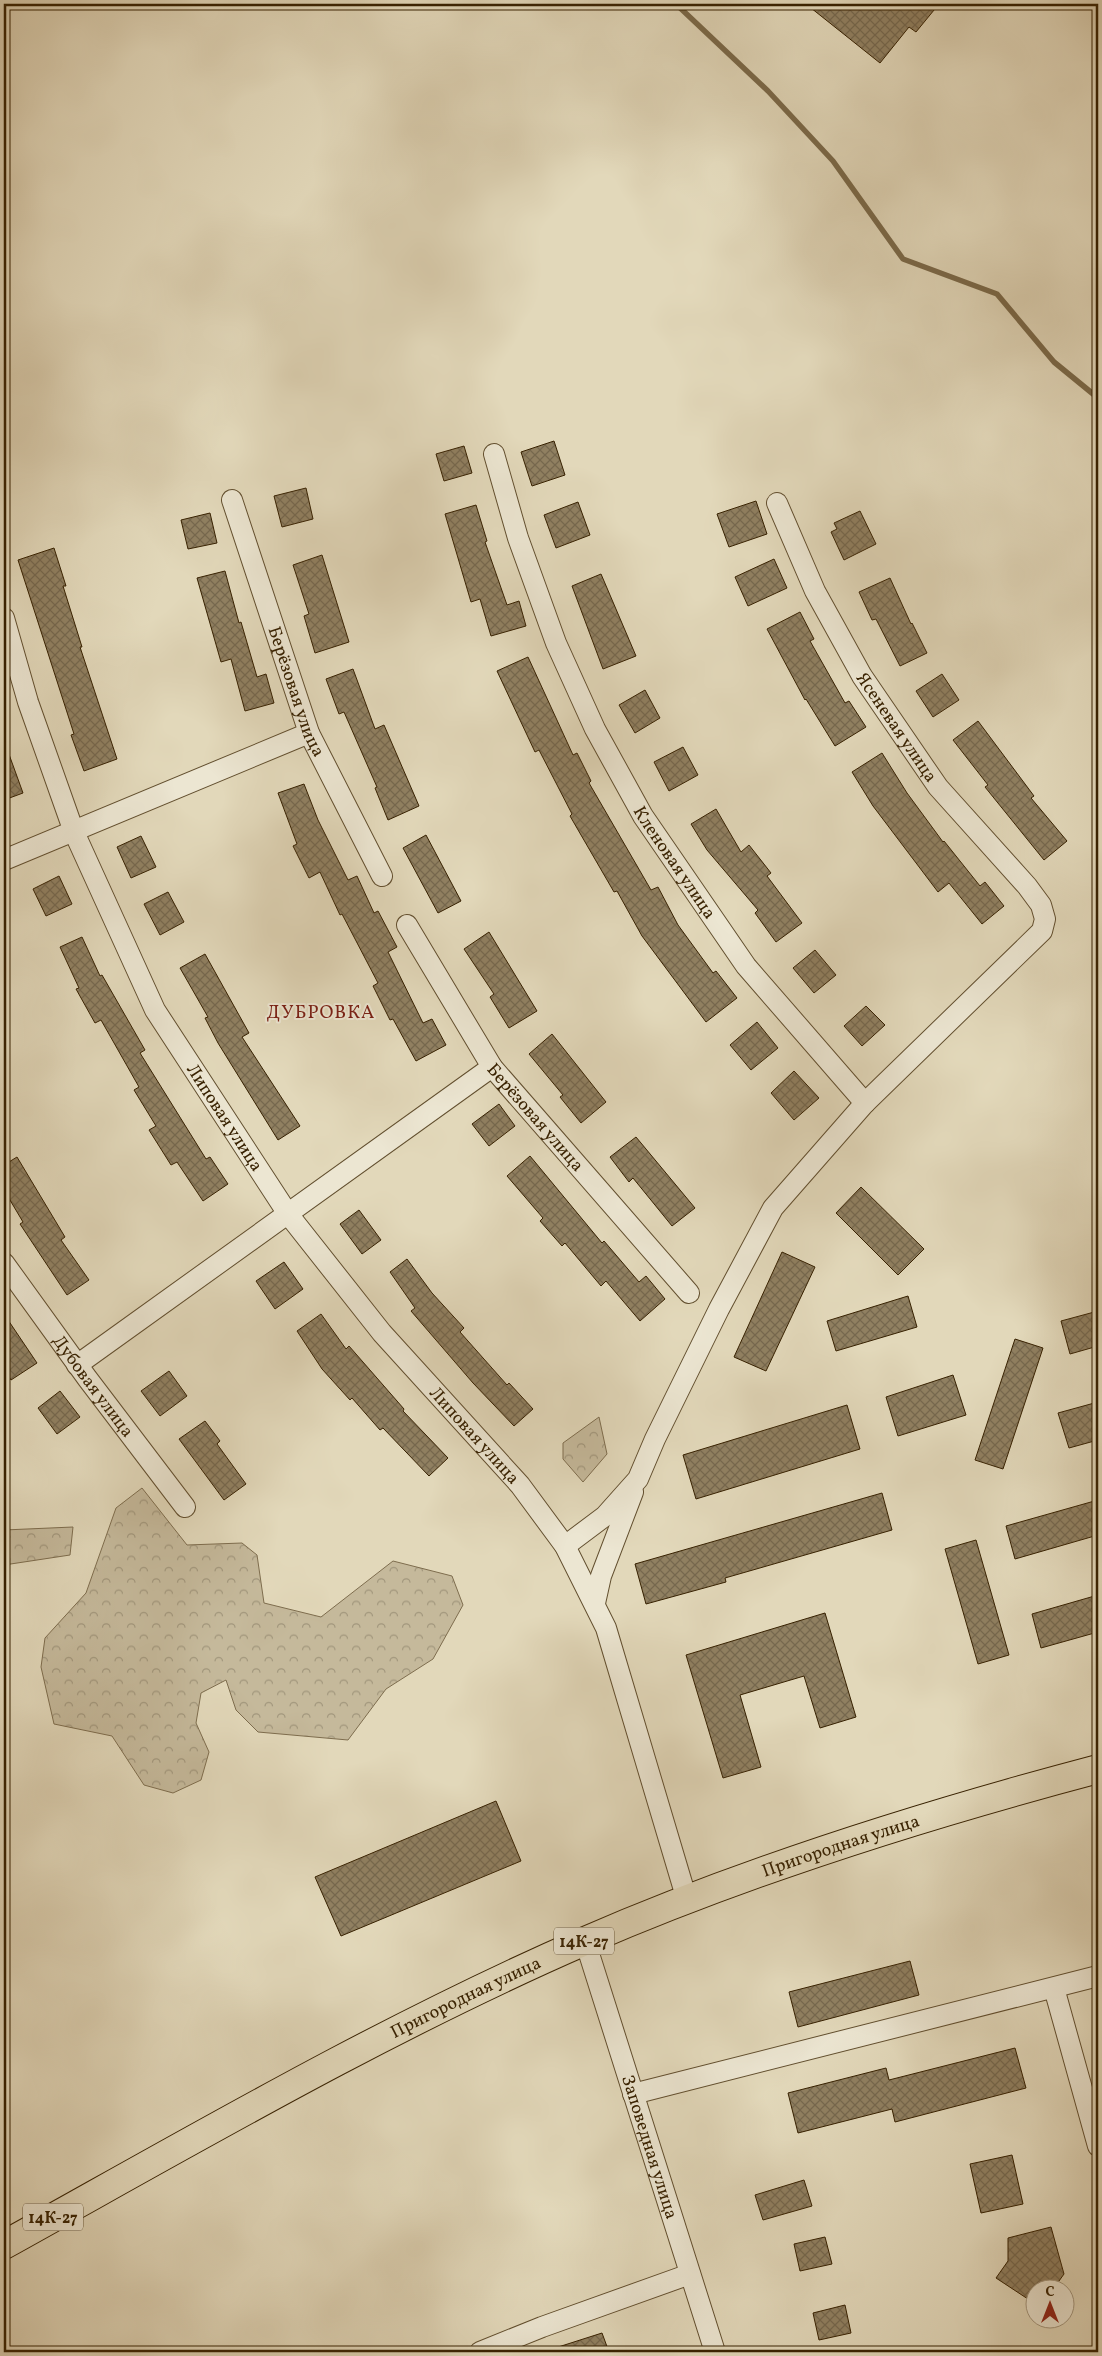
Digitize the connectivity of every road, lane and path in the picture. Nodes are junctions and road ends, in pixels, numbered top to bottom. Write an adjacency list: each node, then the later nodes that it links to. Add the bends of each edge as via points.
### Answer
1 (494, 454): 11 (street, Кленовая улица, via 518,538 556,643 594,729 643,816 746,966)
2 (232, 500): 5 (street, Берёзовая улица)
3 (777, 503): 11 (street, Ясеневая улица, via 815,591 862,676 938,787 1027,886 1041,906 1045,919 1042,931)
4 (4, 618): 6 (street, Липовая улица, via 28,702)
5 (310, 733): 6 (street); 8 (street, Берёзовая улица)
6 (74, 832): 7 (street); 12 (street, Липовая улица, via 155,1010)
7 (4, 860)
8 (382, 876)
9 (406, 925): 10 (street, Берёзовая улица)
10 (492, 1067): 12 (street); 14 (street, Берёзовая улица)
11 (865, 1103): 16 (street, via 773,1208 719,1309)
12 (288, 1214): 15 (street); 18 (street, Липовая улица, via 382,1333 520,1485)
13 (4, 1263): 15 (street, Дубовая улица)
14 (689, 1293)
15 (77, 1366): 17 (street, Дубовая улица)
16 (638, 1479): 18 (street, via 605,1516); 19 (street, via 601,1576)
17 (185, 1507)
18 (565, 1546): 19 (street, Липовая улица)
19 (595, 1603): 21 (street, Липовая улица, via 606,1628)
20 (1098, 1769): 21 (main road, Пригородная улица / 14К-27, via 989,1798 797,1858)
21 (687, 1900): 22 (main road, Пригородная улица / 14К-27)
22 (585, 1941): 25 (street, Заповедная улица); 27 (main road, Пригородная улица / 14К-27, via 401,2027)
23 (1098, 1976): 24 (street)
24 (1054, 1988): 25 (street); 26 (street)
25 (633, 2094): 28 (street, Заповедная улица)
26 (1098, 2146)
27 (4, 2244)
28 (690, 2274): 29 (street, via 542,2327); 30 (street, Заповедная улица)
29 (483, 2352)
30 (715, 2352)

